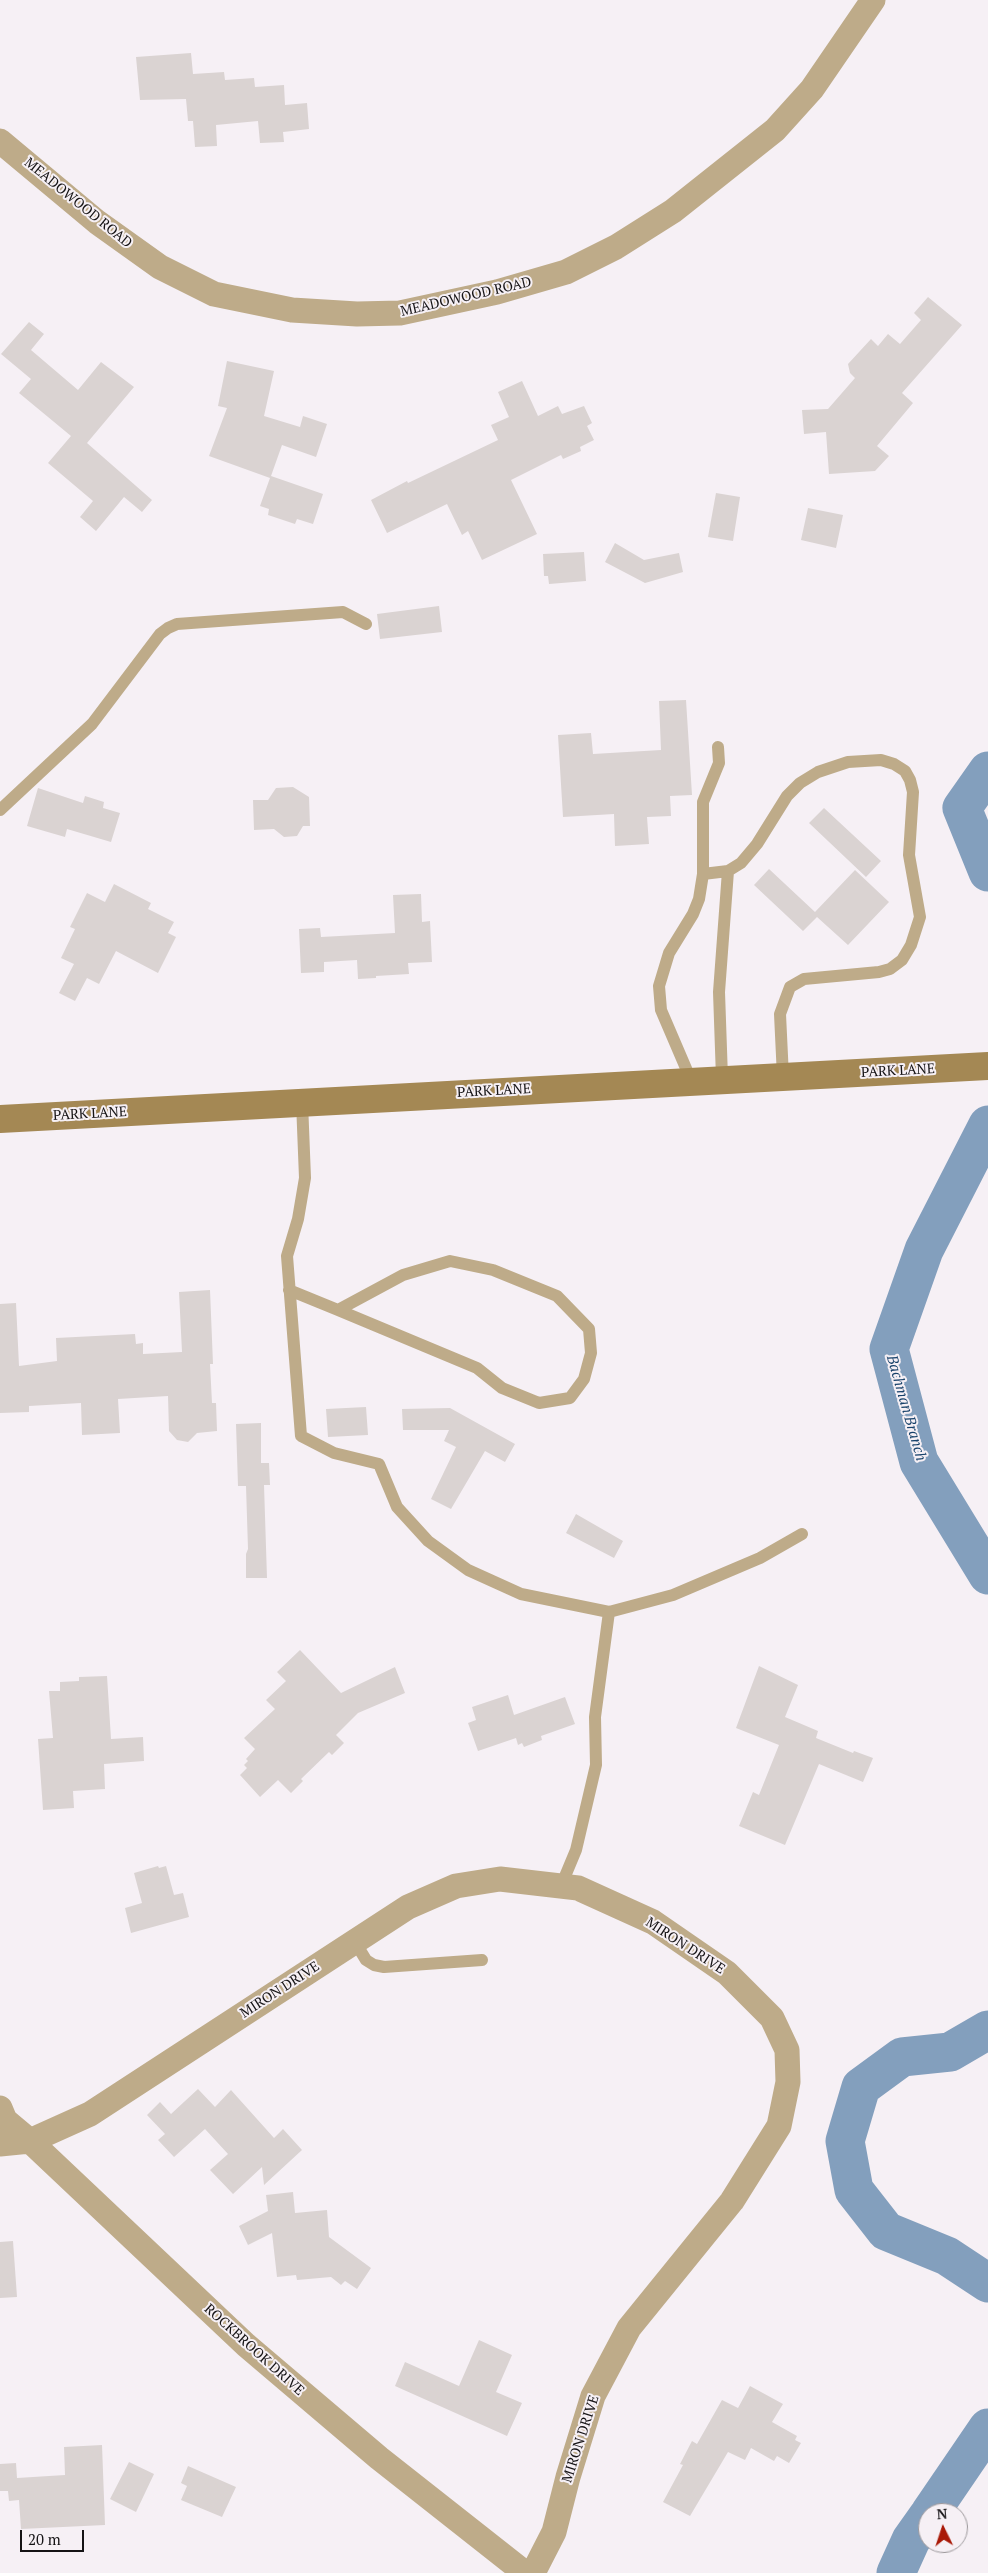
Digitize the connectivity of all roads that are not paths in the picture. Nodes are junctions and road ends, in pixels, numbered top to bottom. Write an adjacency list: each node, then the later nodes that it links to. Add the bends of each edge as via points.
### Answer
1 (873, 0): 2 (street, MEADOWOOD ROAD, via 812,89 775,130 673,211 616,247 566,272 497,292 400,313 292,310 214,294 160,267 97,222)
2 (0, 141)
3 (366, 624): 5 (lane, via 343,612 177,624 168,628 160,634 92,724)
4 (718, 747): 7 (lane, via 719,763 704,802)
5 (0, 810)
6 (728, 871): 7 (lane); 9 (lane, via 741,863 757,844 787,796 818,772 848,762 881,760 905,771 910,780 913,792 909,855 920,917 914,938 902,960 890,969 804,980 790,987 780,1014); 10 (lane, via 719,992)
7 (703, 874): 11 (lane, via 699,899 669,953 659,986 661,1010)
8 (988, 1066): 9 (street, PARK LANE)
9 (783, 1077): 10 (street, PARK LANE)
10 (722, 1078): 11 (street, PARK LANE)
11 (691, 1080): 12 (street, PARK LANE)
12 (302, 1102): 13 (street, PARK LANE); 14 (lane, via 305,1178 298,1219 286,1256)
13 (0, 1119)
14 (289, 1290): 15 (lane); 17 (lane, via 301,1436 334,1453 379,1464 397,1507 428,1541 468,1570 521,1594)
15 (338, 1310): 15 (lane, via 403,1275 450,1261 494,1270 556,1296 589,1329 591,1354 584,1379 570,1398 539,1403 502,1388 477,1368)
16 (802, 1534): 17 (lane, via 760,1558 673,1595)
17 (609, 1612): 18 (lane, via 595,1717 596,1765 576,1850)
18 (561, 1886): 19 (street, MIRON DRIVE, via 500,1879 456,1886 408,1907); 25 (street, MIRON DRIVE, via 578,1888 653,1922 727,1973 772,2018 787,2050 788,2082 779,2126 732,2202 629,2328 593,2396 554,2532)
19 (355, 1942): 20 (lane, via 366,1960 384,1967); 22 (street, MIRON DRIVE, via 90,2114)
20 (482, 1960)
21 (0, 2108): 22 (street, ROCKBROOK DRIVE, via 5,2120)
22 (30, 2141): 23 (street, MIRON DRIVE); 24 (street, ROCKBROOK DRIVE, via 246,2345 379,2458)
23 (0, 2144)
24 (525, 2573)
25 (533, 2573)

